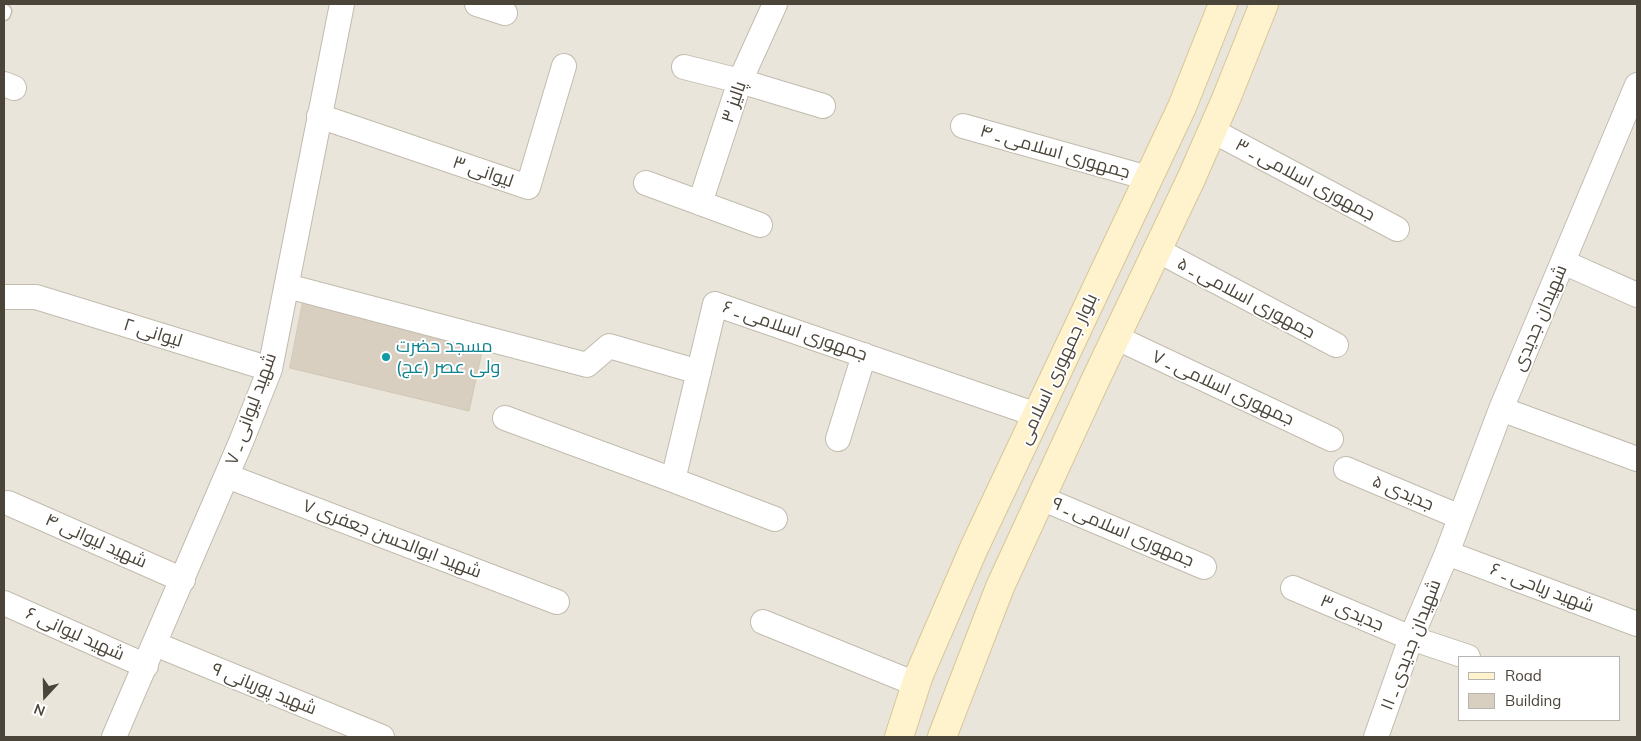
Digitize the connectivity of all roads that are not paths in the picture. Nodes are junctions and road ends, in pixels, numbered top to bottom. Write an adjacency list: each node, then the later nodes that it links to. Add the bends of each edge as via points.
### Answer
1 (342, 4): 12 (street, شهید لیوانی ـ ۷)
2 (476, 4): 6 (street)
3 (775, 4): 9 (street, پالیز ۳)
4 (1223, 4): 15 (main road, بلوار جمهوری اسلامی, via 1182,107)
5 (1264, 4): 14 (main road)
6 (506, 13)
7 (564, 66): 12 (street, لیوانی ۳, via 528,187)
8 (684, 67): 9 (street)
9 (740, 80): 11 (street); 17 (street, پالیز ۳)
10 (1637, 89): 21 (street, شهیدان جدیدی)
11 (823, 106)
12 (320, 116): 22 (street, شهید لیوانی ـ ۷)
13 (963, 126): 15 (street, جمهوری اسلامی ـ ۴)
14 (1213, 131): 19 (street, جمهوری اسلامی ـ ۳); 20 (main road)
15 (1148, 178): 31 (main road, بلوار جمهوری اسلامی)
16 (646, 184): 17 (street)
17 (700, 203): 18 (street)
18 (760, 225)
19 (1397, 229)
20 (1157, 250): 25 (main road); 26 (street, جمهوری اسلامی ـ ۵)
21 (1563, 262): 23 (street); 30 (street, شهیدان جدیدی)
22 (287, 286): 28 (street, شهید لیوانی ـ ۷); 29 (street, via 588,365 609,346)
23 (1637, 295)
24 (4, 297): 28 (street, لیوانی ۲, via 36,297)
25 (1115, 337): 34 (street, جمهوری اسلامی ـ ۷); 39 (main road)
26 (1336, 345)
27 (864, 355): 29 (street, جمهوری اسلامی ـ ۶, via 715,304); 31 (street, جمهوری اسلامی ـ ۶); 33 (street)
28 (270, 369): 37 (street, شهید لیوانی ـ ۷)
29 (698, 372): 38 (street, جمهوری اسلامی ـ ۶)
30 (1501, 409): 35 (street); 41 (street, شهیدان جدیدی)
31 (1037, 415): 54 (main road, بلوار جمهوری اسلامی, via 974,548)
32 (505, 418): 38 (street)
33 (838, 439)
34 (1331, 439)
35 (1637, 459)
36 (1346, 469): 41 (street, جدیدی ۵)
37 (227, 476): 45 (street, شهید لیوانی ـ ۷); 47 (street, شهید ابوالحسن جعفری ۷)
38 (673, 480): 42 (street)
39 (1041, 498): 44 (street, جمهوری اسلامی ـ ۹); 58 (main road, via 1000,587)
40 (8, 503): 45 (street, شهید لیوانی ۴)
41 (1460, 517): 43 (street, شهیدان جدیدی)
42 (775, 519)
43 (1447, 553): 50 (street, شهید ریاحی ـ ۶); 51 (street, شهیدان جدیدی ـ ۱۱)
44 (1204, 567)
45 (183, 580): 52 (street, شهید لیوانی ـ ۷)
46 (1293, 588): 51 (street, جدیدی ۳)
47 (557, 602)
48 (4, 603): 52 (street, شهید لیوانی ۶)
49 (763, 622): 54 (street)
50 (1637, 624)
51 (1411, 638): 53 (street, جدیدی ۳); 59 (street, شهیدان جدیدی ـ ۱۱)
52 (150, 655): 55 (street, شهید پوریانی ۹); 56 (street, شهید لیوانی ـ ۷)
53 (1465, 656)
54 (916, 684): 57 (main road, بلوار جمهوری اسلامی)
55 (377, 735)
56 (114, 737)
57 (899, 737)
58 (942, 737)
59 (1376, 737)

